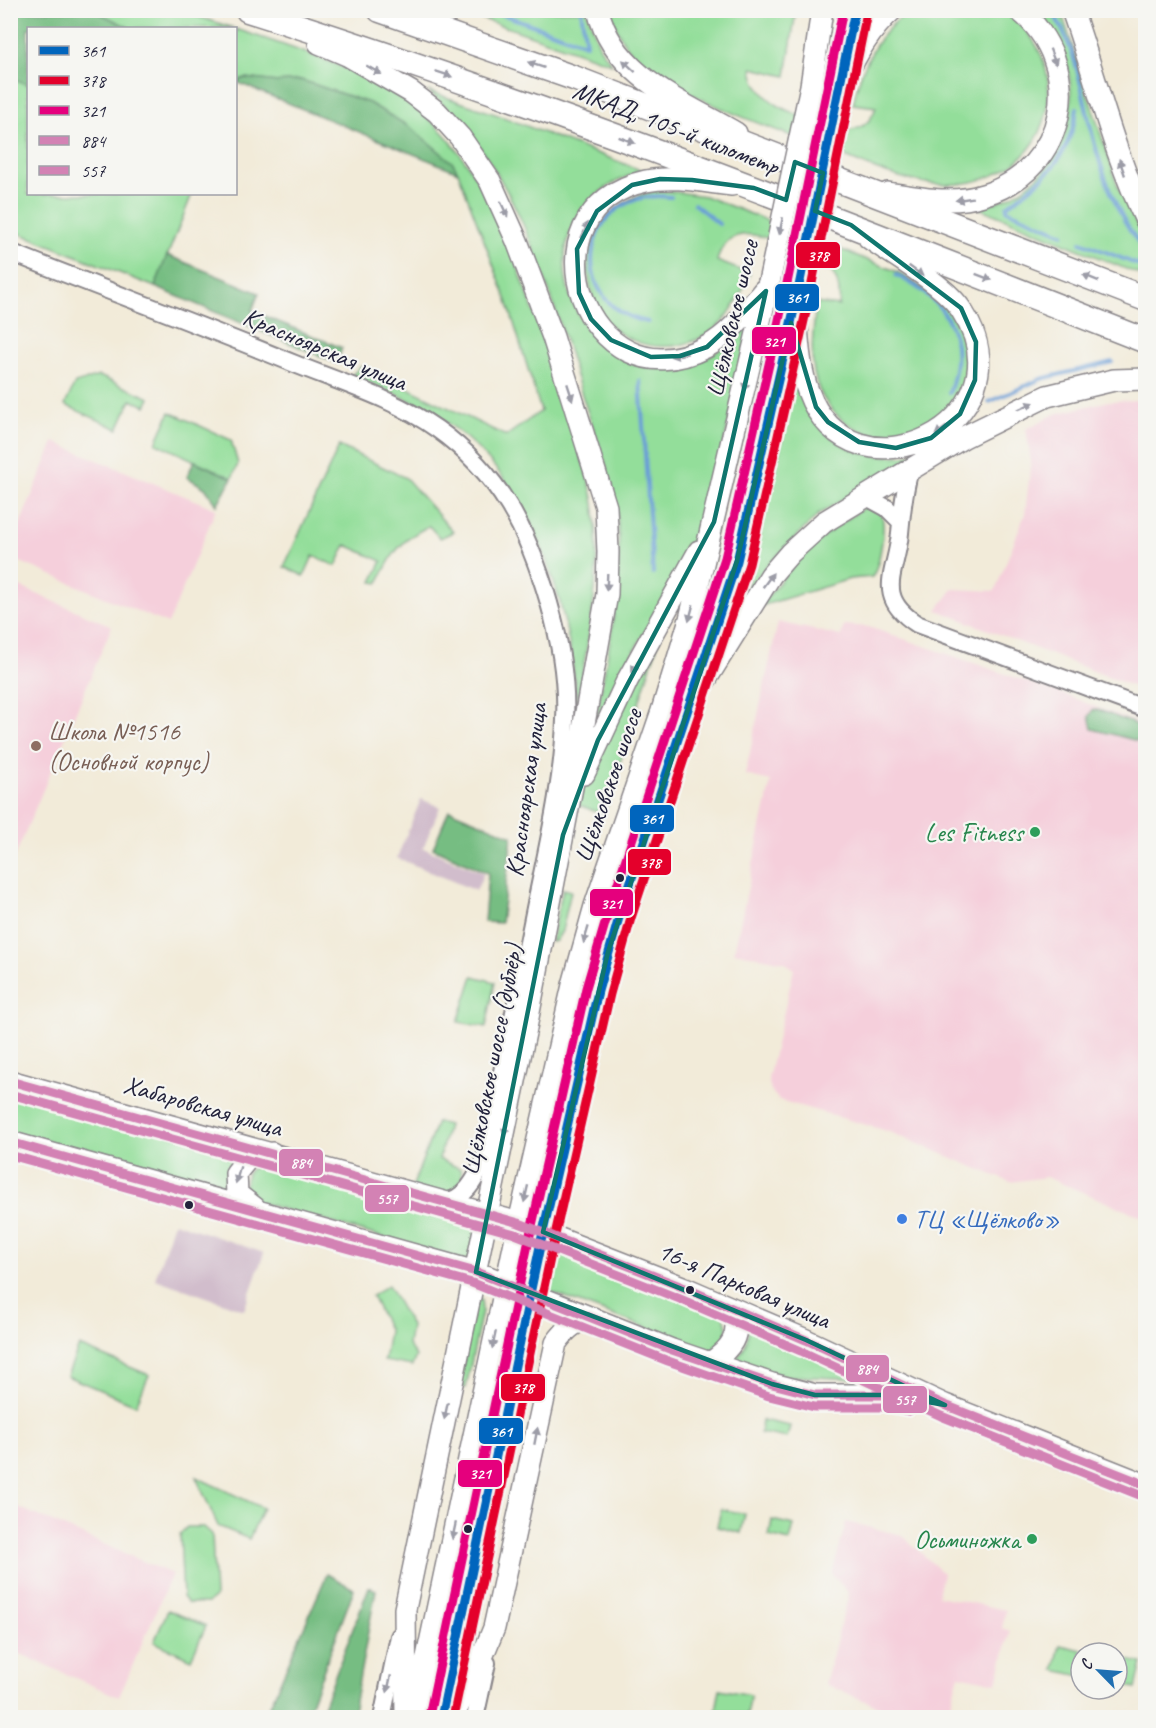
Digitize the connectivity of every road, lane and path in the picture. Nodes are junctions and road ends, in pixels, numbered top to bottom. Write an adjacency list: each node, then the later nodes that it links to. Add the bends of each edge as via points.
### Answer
1 (246, 10): 13 (highway, МКАД, 105-й километр, one-way to 13, via 561,115); 29 (main road, one-way to 29, via 347,55 437,112 460,137 490,181 518,241 553,337 606,507 607,594)
2 (380, 10): 12 (highway, МКАД, 105-й километр, one-way to 2)
3 (598, 10): 12 (main road, one-way to 3, via 636,73 610,43)
4 (812, 10): 10 (main road)
5 (822, 10): 10 (main road, Щёлковское шоссе)
6 (855, 10): 11 (main road, Щёлковское шоссе)
7 (892, 10): 11 (main road, via 859,48)
8 (1019, 10): 14 (main road, one-way to 14, via 1044,37 1060,78 1057,121 1037,160 1003,188 955,201)
9 (1072, 10): 15 (main road, one-way to 9, via 1129,186)
10 (818, 39): 18 (main road, Щёлковское шоссе, one-way to 18, bridge)
11 (841, 90): 19 (main road, Щёлковское шоссе, bridge)
12 (768, 152): 14 (highway, МКАД, 105-й километр)
13 (754, 188): 16 (highway, МКАД, 105-й километр); 18 (main road, one-way to 13, via 719,339 694,352 665,358 637,353 611,340 584,306 576,278 577,249 588,222 607,200 625,189 660,179)
14 (866, 189): 20 (highway, МКАД, 105-й километр, one-way to 14)
15 (1146, 220)
16 (851, 225): 19 (main road, one-way to 19, via 961,308 973,333 978,361 969,398 960,414 931,438 896,448 859,442 842,434 828,422 808,391 798,342); 21 (highway, МКАД, 105-й километр, one-way to 21)
17 (10, 252): 33 (street, Красноярская улица, via 213,330 413,414 470,456 518,517 538,565 557,634 566,692 562,749 484,1161 463,1194)
18 (768, 283): 26 (main road, Щёлковское шоссе, one-way to 26)
19 (796, 298): 27 (main road, Щёлковское шоссе, via 737,561)
20 (1146, 299)
21 (1146, 341)
22 (1146, 379): 23 (main road, one-way to 22, via 997,419 1047,396 1114,380)
23 (910, 469): 24 (main road); 25 (street)
24 (865, 496): 25 (street, via 887,508); 27 (main road, one-way to 24, via 777,567 824,522)
25 (900, 521): 28 (street, via 889,584 893,600 906,617)
26 (714, 522): 29 (main road, one-way to 29, via 598,740); 36 (main road, Щёлковское шоссе, one-way to 36, via 664,703 583,945)
27 (692, 700): 37 (main road, Щёлковское шоссе, via 608,952)
28 (1146, 709)
29 (563, 835): 35 (main road, Щёлковское шоссе (дублёр), one-way to 35)
30 (10, 1081): 32 (main road, Хабаровская улица)
31 (10, 1142): 34 (main road)
32 (272, 1153): 33 (main road, Хабаровская улица); 34 (main road, one-way to 34, via 249,1157 236,1173 237,1194)
33 (443, 1202): 35 (main road, Хабаровская улица)
34 (257, 1210): 38 (main road)
35 (488, 1214): 36 (main road, Хабаровская улица); 38 (main road, Щёлковское шоссе (дублёр))
36 (519, 1223): 37 (main road, 16-я Парковая улица); 39 (main road, Щёлковское шоссе)
37 (543, 1232): 40 (main road, Щёлковское шоссе); 41 (main road, 16-я Парковая улица)
38 (476, 1272): 39 (main road); 46 (main road, Щёлковское шоссе (дублёр), one-way to 46)
39 (507, 1283): 40 (main road, 16-я Парковая улица); 50 (main road, Щёлковское шоссе, one-way to 50)
40 (531, 1294): 42 (main road, 16-я Парковая улица); 51 (main road, Щёлковское шоссе)
41 (734, 1310): 43 (main road, via 738,1324 735,1341 726,1353); 44 (main road, 16-я Парковая улица)
42 (593, 1318): 43 (main road, 16-я Парковая улица); 47 (main road, one-way to 42, via 556,1342 578,1320)
43 (710, 1363): 44 (main road, 16-я Парковая улица, via 815,1395 888,1395)
44 (945, 1405): 45 (main road, 16-я Парковая улица)
45 (1146, 1485)
46 (405, 1609): 48 (street, Щёлковское шоссе (дублёр), one-way to 48); 49 (main road, Щёлковское шоссе (дублёр))
47 (494, 1628): 52 (main road); 53 (street)
48 (382, 1718)
49 (406, 1718)
50 (414, 1718)
51 (441, 1718)
52 (452, 1718)
53 (475, 1718)

